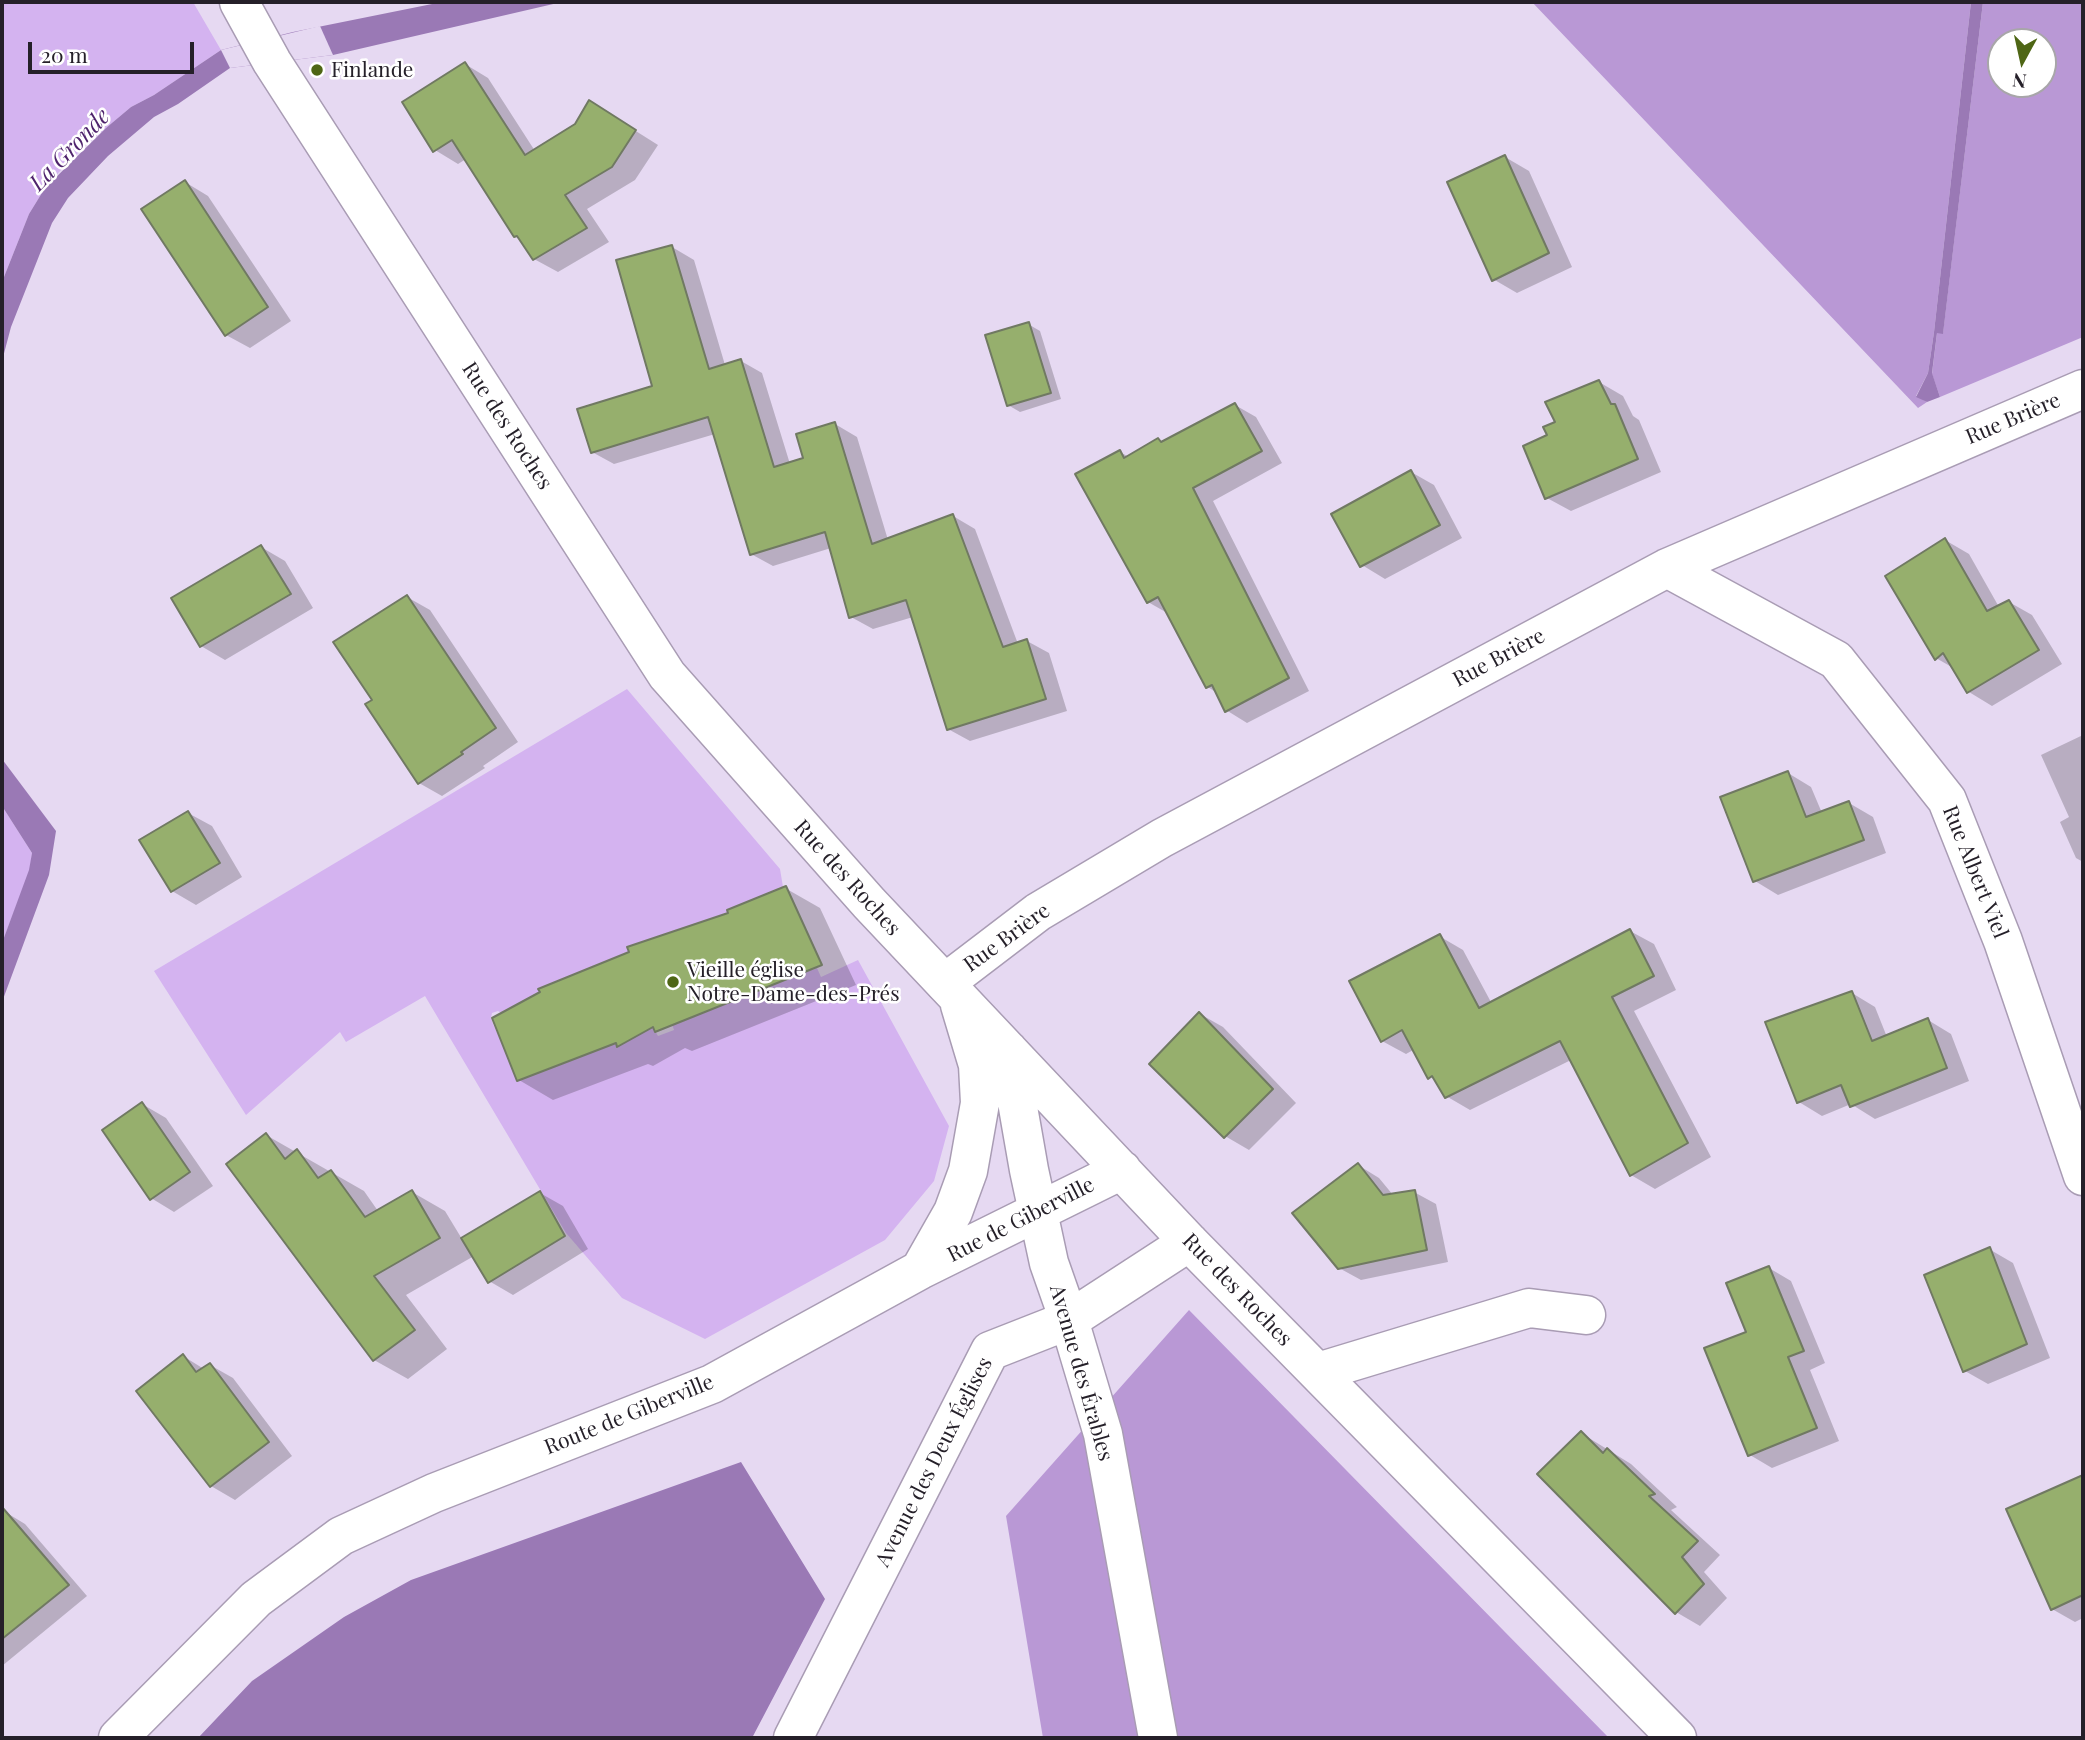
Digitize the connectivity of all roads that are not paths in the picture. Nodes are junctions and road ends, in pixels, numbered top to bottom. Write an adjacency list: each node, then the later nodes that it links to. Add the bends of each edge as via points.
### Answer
1 (239, 2): 4 (street, Rue des Roches, via 265,51 667,676)
2 (2083, 388): 3 (street, Rue Brière)
3 (1667, 568): 4 (street, Rue Brière, via 1162,838 1038,912); 7 (street, Rue Albert Viel, via 1836,660 1947,800 2003,941)
4 (951, 990): 5 (street, Rue des Roches); 10 (street, via 978,1065 980,1103 968,1171 953,1212)
5 (1008, 1050): 6 (street, Rue des Roches); 8 (street, Avenue des Érables)
6 (1122, 1170): 8 (street, Rue de Giberville); 9 (street, Rue des Roches)
7 (2083, 1176)
8 (1039, 1211): 10 (street, Rue de Giberville); 12 (street, Avenue des Érables, via 1049,1263)
9 (1189, 1242): 12 (street, Avenue des Deux Églises); 13 (street, Rue des Roches)
10 (920, 1270): 14 (street, Route de Giberville, via 712,1384 434,1493 341,1536 256,1599)
11 (1586, 1315): 13 (street, via 1530,1308)
12 (1069, 1320): 15 (street, Avenue des Deux Églises, via 990,1351); 16 (street, Avenue des Érables, via 1103,1434)
13 (1318, 1372): 17 (street, Rue des Roches)
14 (118, 1738)
15 (793, 1738)
16 (1158, 1738)
17 (1677, 1738)

